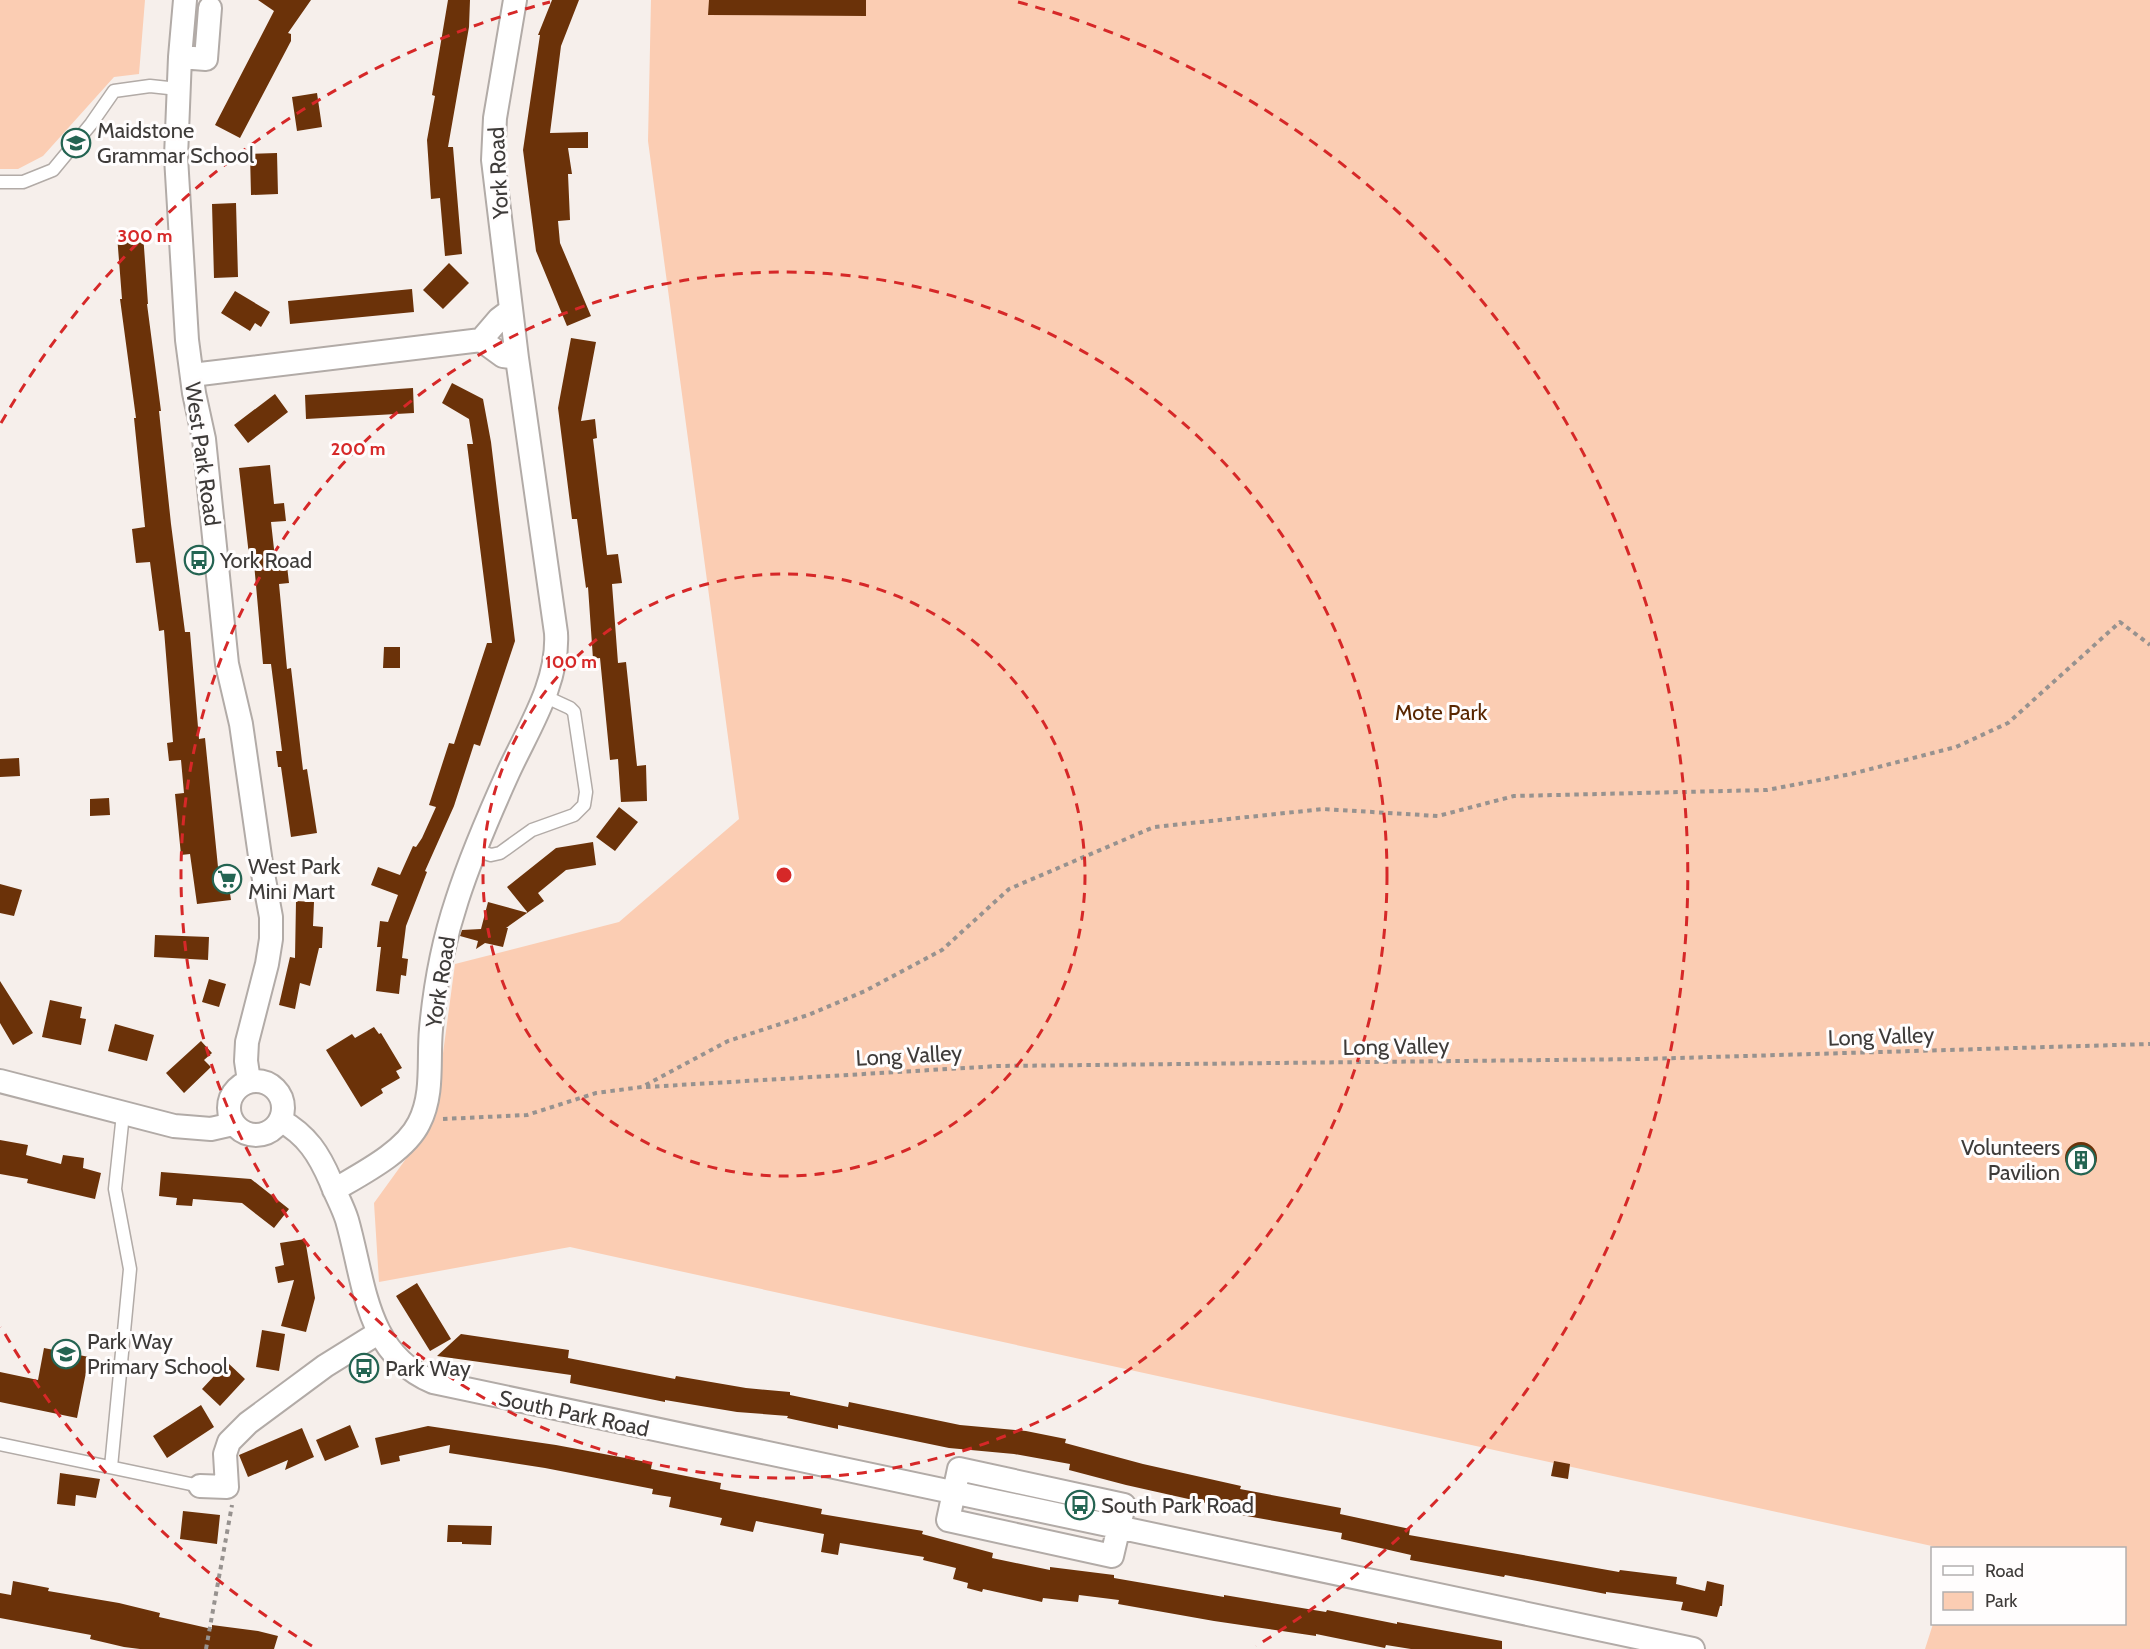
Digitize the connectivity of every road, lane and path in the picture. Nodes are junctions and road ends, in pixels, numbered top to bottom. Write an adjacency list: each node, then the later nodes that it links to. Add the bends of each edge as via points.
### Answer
1 (185, 0): 4 (street, West Park Road)
2 (514, 0): 7 (street, York Road, via 495,118 493,160)
3 (210, 8): 4 (street, via 206,59)
4 (180, 57): 5 (street, West Park Road)
5 (178, 89): 6 (lane, via 150,86 114,91 53,170 23,182); 10 (street, West Park Road, via 176,157)
6 (0, 182)
7 (511, 310): 8 (street); 9 (street, York Road)
8 (481, 340): 9 (street, via 503,356); 10 (street)
9 (517, 358): 12 (street, York Road, via 556,633 555,663)
10 (192, 375): 15 (street, West Park Road, via 204,439 227,664 241,724 271,917 267,964 247,1042)
11 (2150, 645): 17 (path, via 2120,622 2008,723 1956,747 1851,774 1767,790 1514,796 1438,816 1323,809 1154,827 1009,889 942,950 865,991 808,1015 728,1041)
12 (543, 696): 13 (street, York Road); 13 (lane, via 574,712 586,792 584,805 574,815 531,830 500,853 491,855)
13 (474, 850): 19 (street, York Road, via 442,952 431,1033 430,1076)
14 (2150, 1044): 17 (path, Long Valley, via 1644,1059 998,1066)
15 (249, 1081): 20 (street, via 264,1082 277,1090 283,1105); 21 (street, via 230,1098)
16 (0, 1082): 18 (street)
17 (642, 1087): 19 (path, Long Valley, via 596,1093 527,1115 434,1120)
18 (123, 1114): 21 (street, via 174,1126 211,1129); 25 (lane, via 116,1189 130,1269)
19 (422, 1117): 22 (street, York Road, via 411,1136 393,1153)
20 (280, 1120): 21 (street, via 268,1132 256,1135); 22 (street, South Park Road, via 306,1139)
21 (233, 1124)
22 (334, 1190): 23 (street, South Park Road, via 346,1218)
23 (378, 1333): 27 (street, via 325,1366 243,1428 225,1454); 29 (street, South Park Road, via 404,1366 433,1382)
24 (0, 1444): 25 (lane)
25 (111, 1467): 26 (lane)
26 (200, 1486): 27 (street)
27 (227, 1487): 28 (path, via 233,1506)
28 (206, 1649)
29 (1693, 1649)

